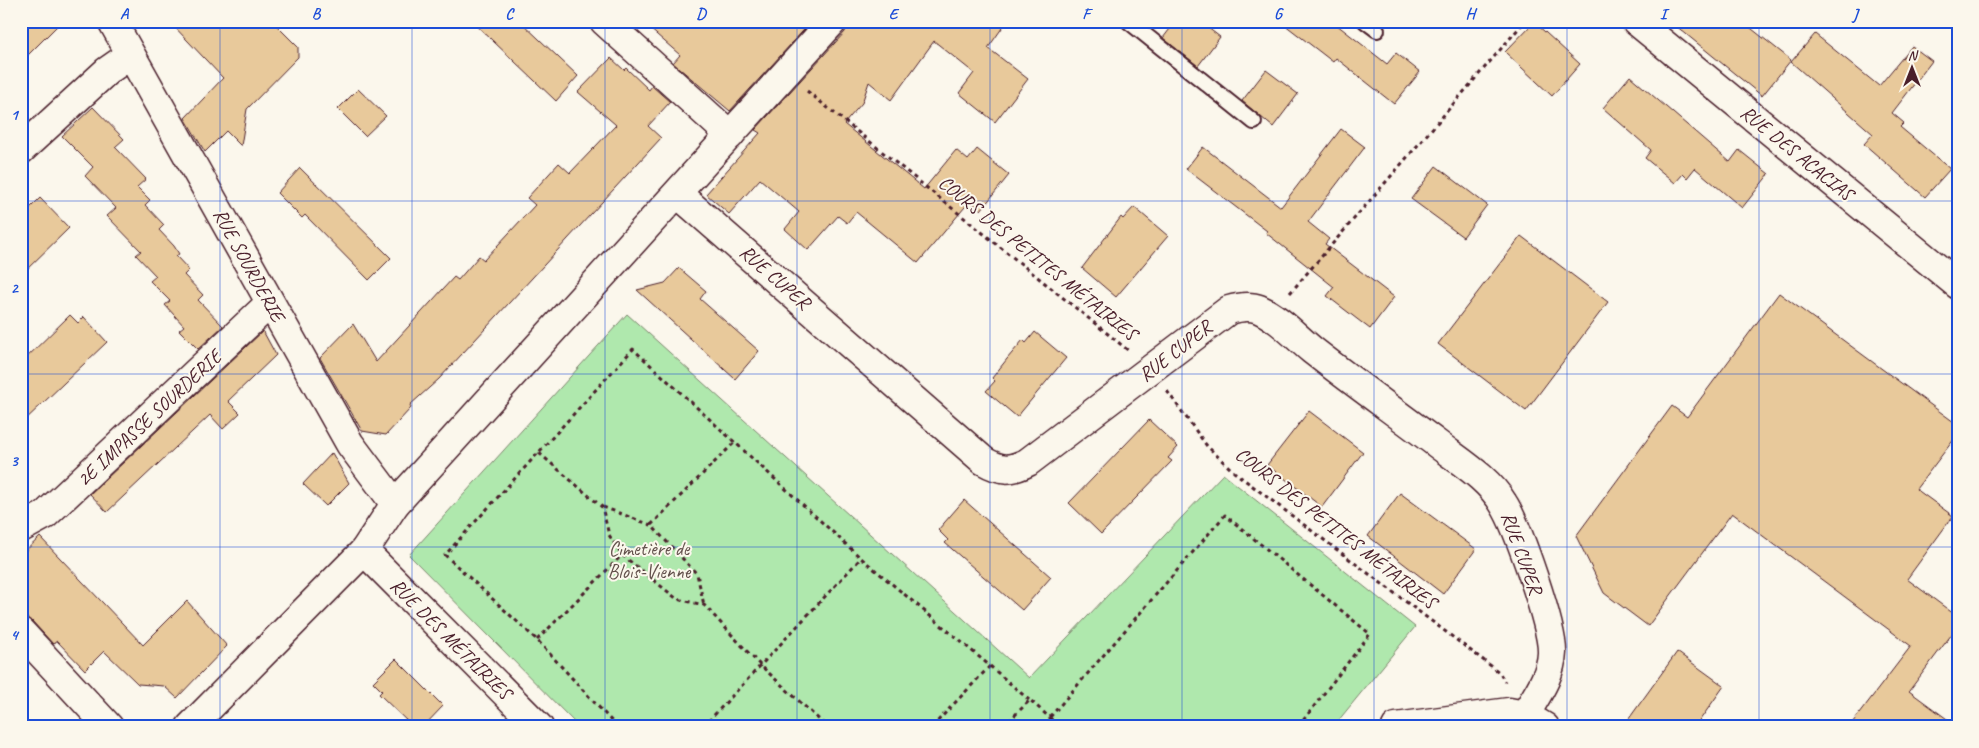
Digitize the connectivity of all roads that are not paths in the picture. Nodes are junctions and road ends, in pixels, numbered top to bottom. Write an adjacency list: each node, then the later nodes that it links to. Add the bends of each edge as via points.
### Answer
1 (604, 21): 10 (street)
2 (833, 21): 10 (street)
3 (1128, 21): 9 (lane)
4 (1365, 21): 7 (lane)
5 (1636, 21): 13 (street, RUE DES ACACIAS)
6 (118, 24): 8 (street, RUE SOURDERIE)
7 (1377, 30)
8 (130, 56): 11 (street, via 107,71); 14 (street, RUE SOURDERIE)
9 (1254, 122)
10 (730, 135): 12 (street)
11 (21, 150)
12 (678, 194): 15 (street); 19 (street, RUE CUPER, via 984,461 997,468 1017,468 1028,462 1229,310 1255,308 1274,318 1484,481 1504,503 1518,532 1550,635 1550,665)
13 (1958, 285)
14 (270, 303): 15 (street, RUE SOURDERIE, via 350,444); 16 (street, 2E IMPASSE SOURDERIE, via 45,515)
15 (395, 504): 17 (street)
16 (23, 527)
17 (364, 551): 21 (street); 22 (street, RUE DES MÉTAIRIES)
18 (21, 632): 20 (street)
19 (1535, 721): 23 (street, via 1509,712)
20 (110, 727)
21 (190, 727)
22 (539, 727)
23 (1396, 727)

